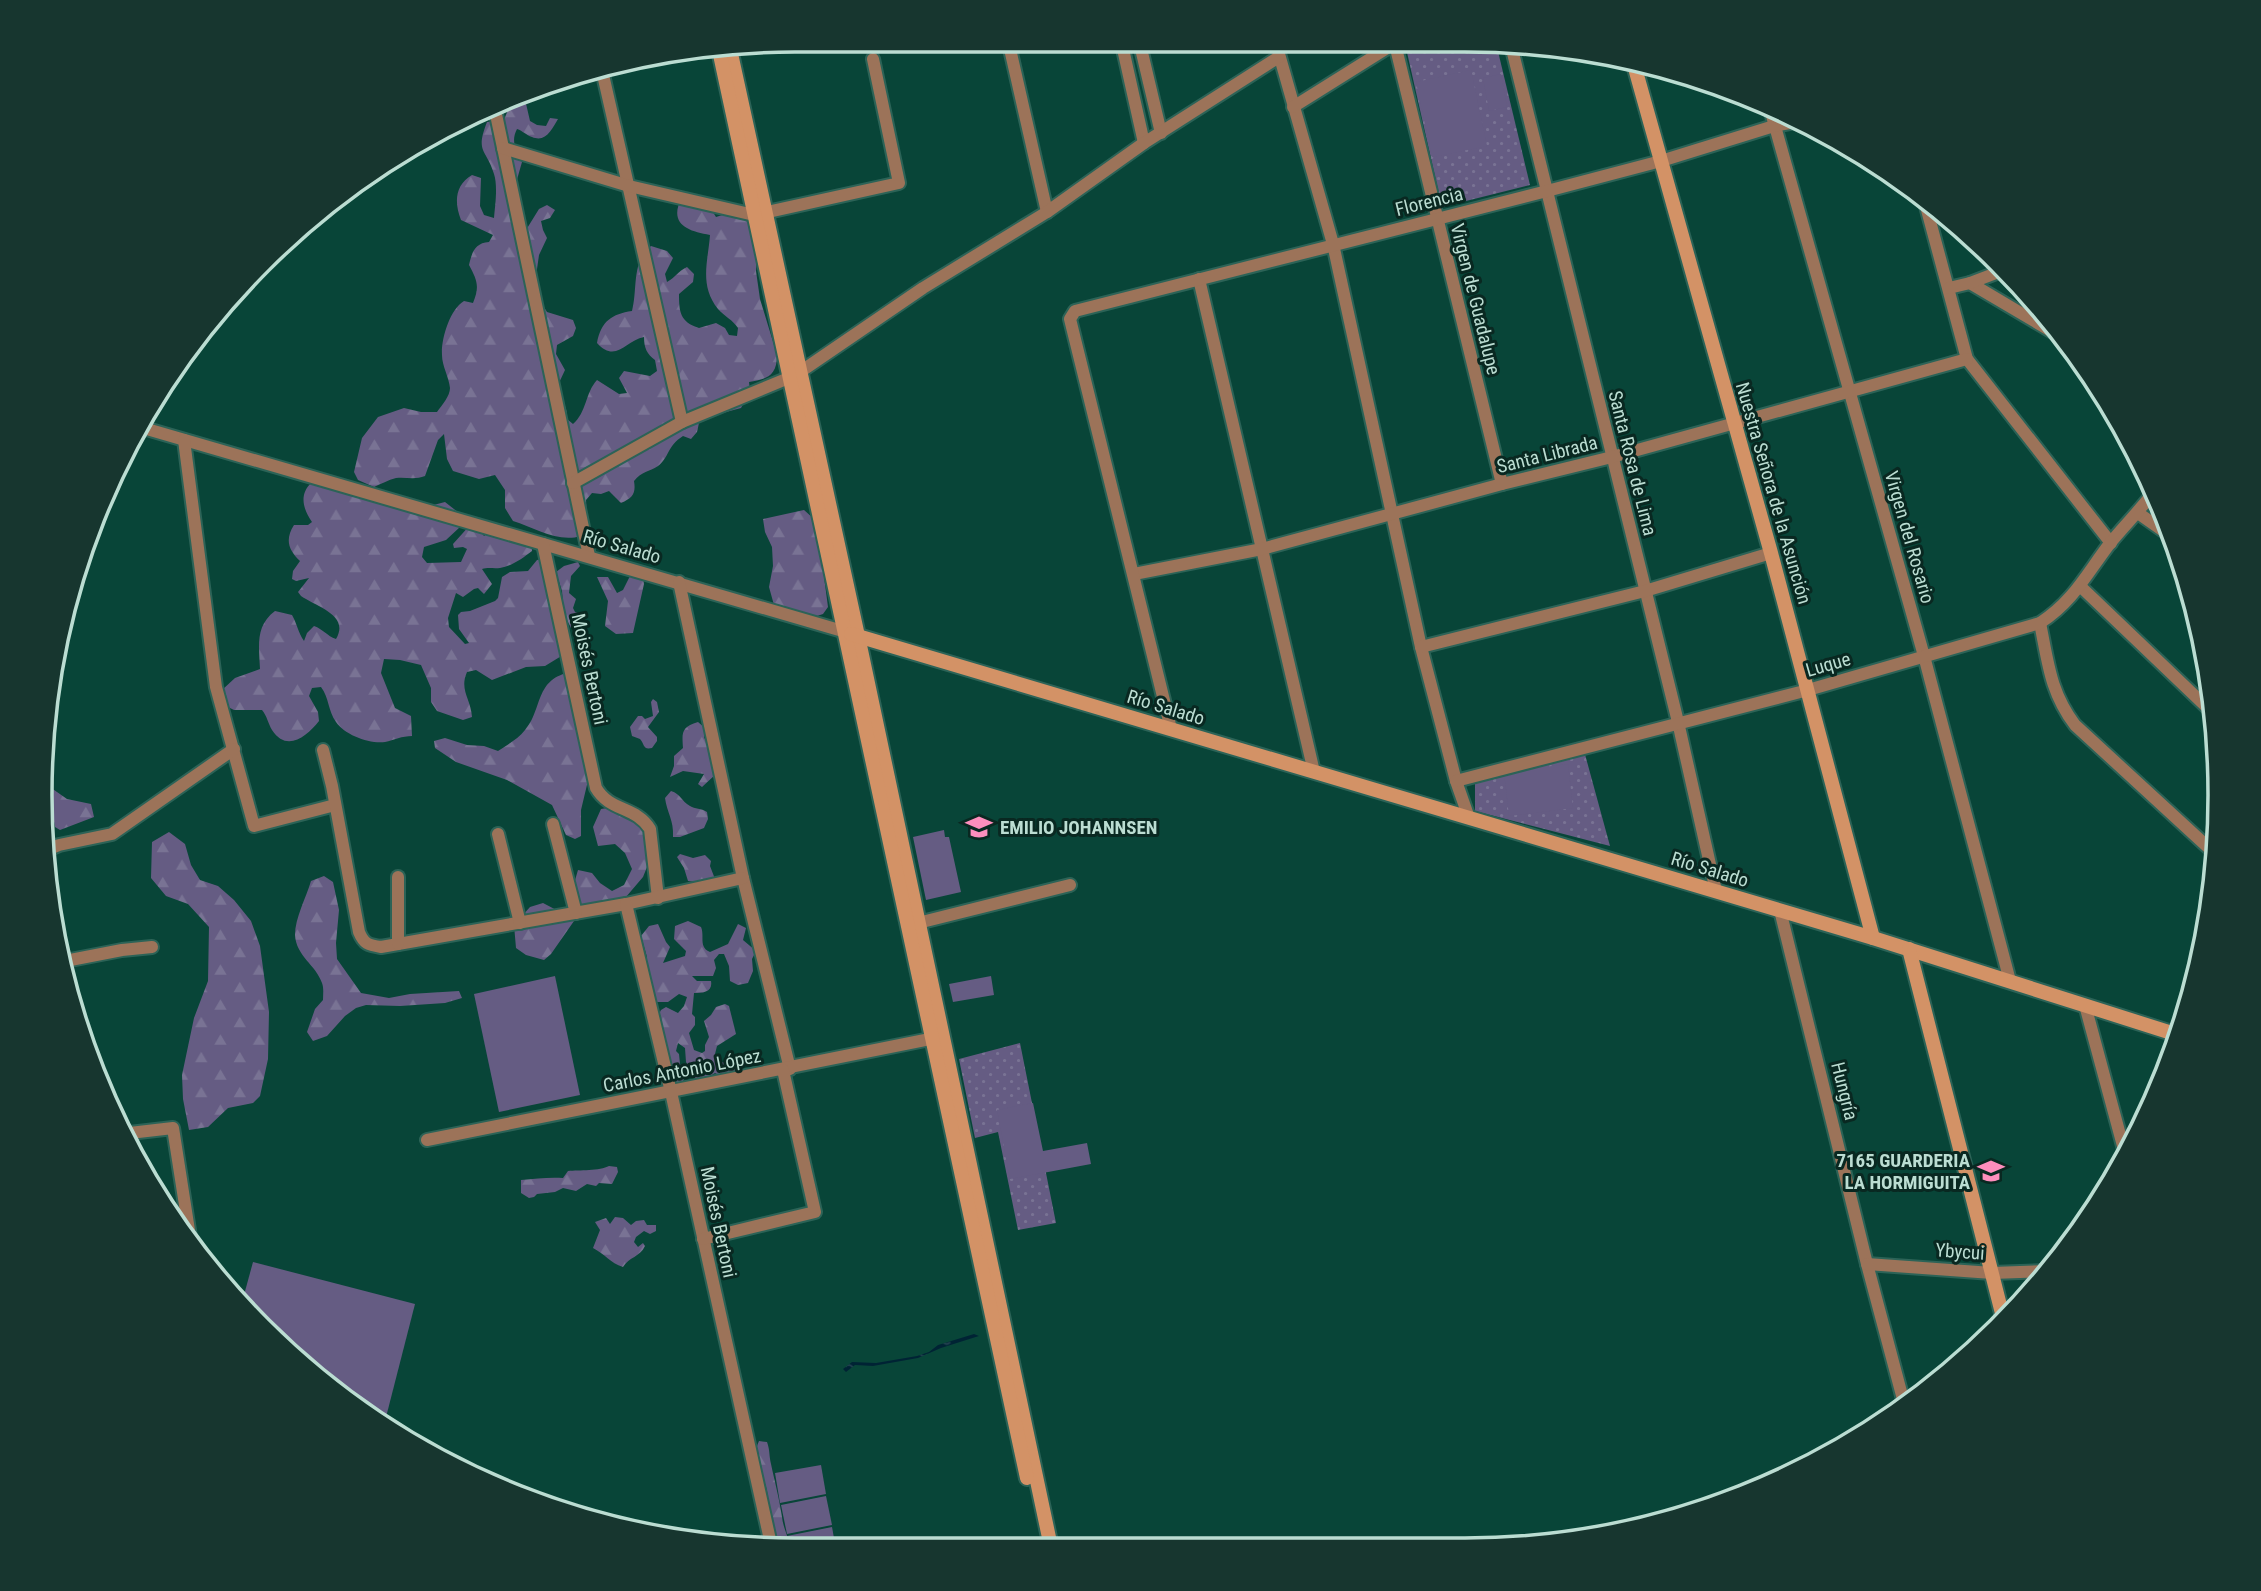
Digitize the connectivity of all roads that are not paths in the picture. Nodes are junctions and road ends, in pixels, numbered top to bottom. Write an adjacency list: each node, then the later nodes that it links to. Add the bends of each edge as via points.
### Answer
1 (1011, 52): 25 (street)
2 (1124, 52): 20 (street)
3 (1142, 52): 19 (street)
4 (1278, 52): 10 (street)
5 (1379, 52): 14 (street)
6 (1399, 52): 28 (street, Virgen de Guadalupe)
7 (1513, 54): 24 (street, Santa Rosa de Lima)
8 (731, 56): 26 (street)
9 (721, 57): 26 (street)
10 (1279, 57): 14 (street); 19 (street)
11 (873, 59): 26 (street, via 899,183)
12 (1636, 73): 22 (street, Nuestra Señora de la Asunción)
13 (604, 78): 23 (street)
14 (1293, 107): 29 (street)
15 (496, 116): 21 (street)
16 (1772, 119): 18 (street, Virgen del Rosario)
17 (1784, 124): 18 (street, Florencia)
18 (1774, 126): 22 (street, Florencia); 37 (street, Virgen del Rosario)
19 (1161, 133): 20 (street)
20 (1144, 143): 25 (street)
21 (503, 148): 23 (street); 43 (street)
22 (1661, 161): 24 (street, Florencia); 39 (street, Nuestra Señora de la Asunción)
23 (629, 186): 26 (street); 38 (street)
24 (1547, 191): 28 (street, Florencia); 42 (street, Santa Rosa de Lima)
25 (1047, 212): 36 (street)
26 (760, 214): 36 (street)
27 (1929, 215): 33 (street)
28 (1437, 219): 29 (street, Florencia); 44 (street, Virgen de Guadalupe)
29 (1333, 244): 31 (street, Florencia); 47 (street)
30 (1994, 274): 32 (street)
31 (1199, 279): 51 (street); 54 (street, Florencia, via 1083,307 1070,319)
32 (1970, 283): 33 (street); 34 (street)
33 (1949, 288): 35 (street)
34 (2039, 324)
35 (1966, 359): 37 (street, Santa Librada); 49 (street)
36 (795, 374): 38 (street); 59 (street)
37 (1849, 392): 39 (street, Santa Librada); 61 (street, Virgen del Rosario)
38 (682, 422): 43 (street)
39 (1734, 424): 42 (street, Santa Librada); 52 (street, Nuestra Señora de la Asunción)
40 (149, 430): 41 (street, Río Salado)
41 (184, 440): 50 (street, Río Salado); 66 (street, via 216,687)
42 (1612, 457): 44 (street, Santa Librada); 57 (street, Santa Rosa de Lima)
43 (573, 483): 53 (street)
44 (1502, 484): 47 (street, Santa Librada)
45 (2147, 501): 46 (street, Luque)
46 (2138, 513): 48 (street); 49 (street, Luque)
47 (1390, 515): 51 (street, Santa Librada); 60 (street)
48 (2158, 527)
49 (2111, 543): 56 (street, Luque)
50 (543, 544): 53 (street, Río Salado); 80 (street, Moisés Bertoni, via 596,788 603,800 644,820 650,829)
51 (1262, 549): 54 (street, Santa Librada); 68 (street)
52 (1771, 554): 57 (street); 62 (street, Nuestra Señora de la Asunción)
53 (589, 556): 55 (street, Río Salado)
54 (1134, 574): 65 (street)
55 (679, 582): 59 (street, Río Salado); 77 (street)
56 (2080, 586): 58 (street, Luque); 63 (street)
57 (1645, 591): 60 (street); 64 (street, Santa Rosa de Lima)
58 (2040, 623): 61 (street, Luque); 74 (street, via 2063,709)
59 (852, 634): 65 (street, Río Salado); 85 (street)
60 (1421, 647): 69 (street)
61 (1924, 656): 62 (street, Luque); 91 (street, Virgen del Rosario)
62 (1808, 690): 64 (street, Luque); 86 (street, Nuestra Señora de la Asunción)
63 (2202, 703)
64 (1678, 722): 69 (street, Luque); 79 (street, Santa Rosa de Lima)
65 (1171, 729): 68 (street, Río Salado)
66 (234, 749): 70 (street, via 254,827); 75 (street, via 112,834)
67 (323, 750): 70 (street)
68 (1314, 772): 71 (street, Río Salado)
69 (1456, 781): 71 (street)
70 (335, 805): 87 (street, via 363,942 381,947)
71 (1469, 818): 79 (street, Río Salado)
72 (553, 824): 83 (street)
73 (498, 834): 84 (street)
74 (2207, 846)
75 (54, 847)
76 (398, 877): 87 (street)
77 (743, 878): 80 (street); 95 (street)
78 (1070, 885): 85 (street)
79 (1716, 891): 82 (street, Río Salado)
80 (658, 898): 81 (street)
81 (626, 904): 83 (street); 96 (street, Moisés Bertoni)
82 (1780, 910): 86 (street, Río Salado); 103 (street, Hungría)
83 (576, 913): 84 (street)
84 (520, 923): 87 (street)
85 (914, 924): 94 (street)
86 (1873, 938): 89 (street, Río Salado)
87 (398, 944)
88 (152, 947): 90 (street)
89 (1909, 949): 91 (street, Río Salado); 105 (street)
90 (72, 960)
91 (2010, 981): 92 (street, Río Salado)
92 (2085, 1005): 93 (street, Río Salado); 99 (street)
93 (2170, 1032)
94 (938, 1038): 95 (street, Carlos Antonio López); 100 (street)
95 (786, 1069): 96 (street, Carlos Antonio López); 102 (street, via 815,1212)
96 (671, 1092): 98 (street, Carlos Antonio López); 102 (street, Moisés Bertoni)
97 (134, 1133): 101 (street, via 173,1128)
98 (427, 1140)
99 (2122, 1143)
100 (969, 1182): 109 (street); 110 (street)
101 (188, 1222)
102 (703, 1239): 108 (street, Moisés Bertoni)
103 (1867, 1264): 105 (street, Ybycui); 107 (street, Hungría)
104 (2036, 1271): 105 (street, Ybycui)
105 (1992, 1273): 106 (street)
106 (2001, 1310)
107 (1902, 1396)
108 (769, 1537)
109 (1040, 1538)
110 (1049, 1538)

